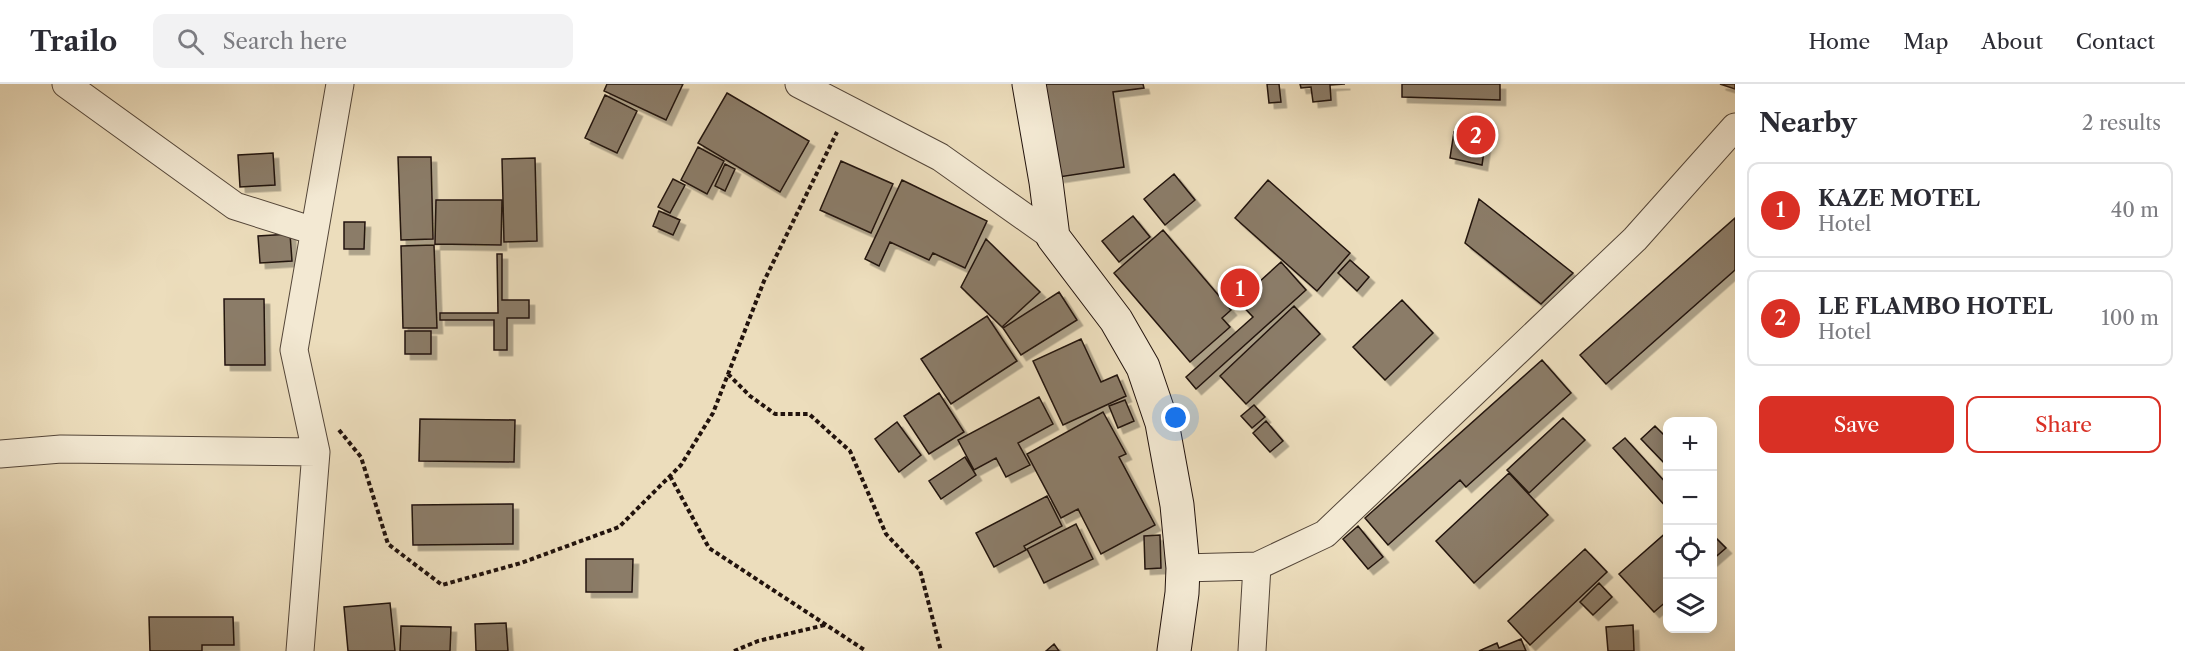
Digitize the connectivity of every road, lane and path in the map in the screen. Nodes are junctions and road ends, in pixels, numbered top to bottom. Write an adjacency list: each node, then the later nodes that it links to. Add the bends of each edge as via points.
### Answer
1 (66, 84): 7 (street, via 235,206)
2 (340, 84): 7 (street)
3 (799, 84): 5 (street)
4 (1029, 84): 8 (main road)
5 (848, 109): 8 (street, via 940,157); 9 (path, via 764,281)
6 (1735, 127): 14 (street, via 1635,239 1324,534)
7 (314, 231): 11 (street, via 294,350)
8 (1053, 237): 15 (main road, via 1116,320 1143,367 1162,423 1178,505)
9 (728, 374): 13 (path, via 712,413 681,465); 20 (path, via 775,414 809,414 850,451 886,534 920,570)
10 (334, 423): 13 (path, via 362,457 388,544 442,585 521,563 619,527)
11 (316, 452): 12 (street, via 61,449); 17 (street)
12 (0, 454)
13 (670, 476): 16 (path, via 709,548)
14 (1257, 566): 15 (street); 22 (street)
15 (1183, 568): 21 (main road)
16 (825, 625): 18 (path, via 758,641); 19 (path)
17 (300, 651)
18 (734, 651)
19 (866, 651)
20 (941, 651)
21 (1174, 651)
22 (1252, 651)

